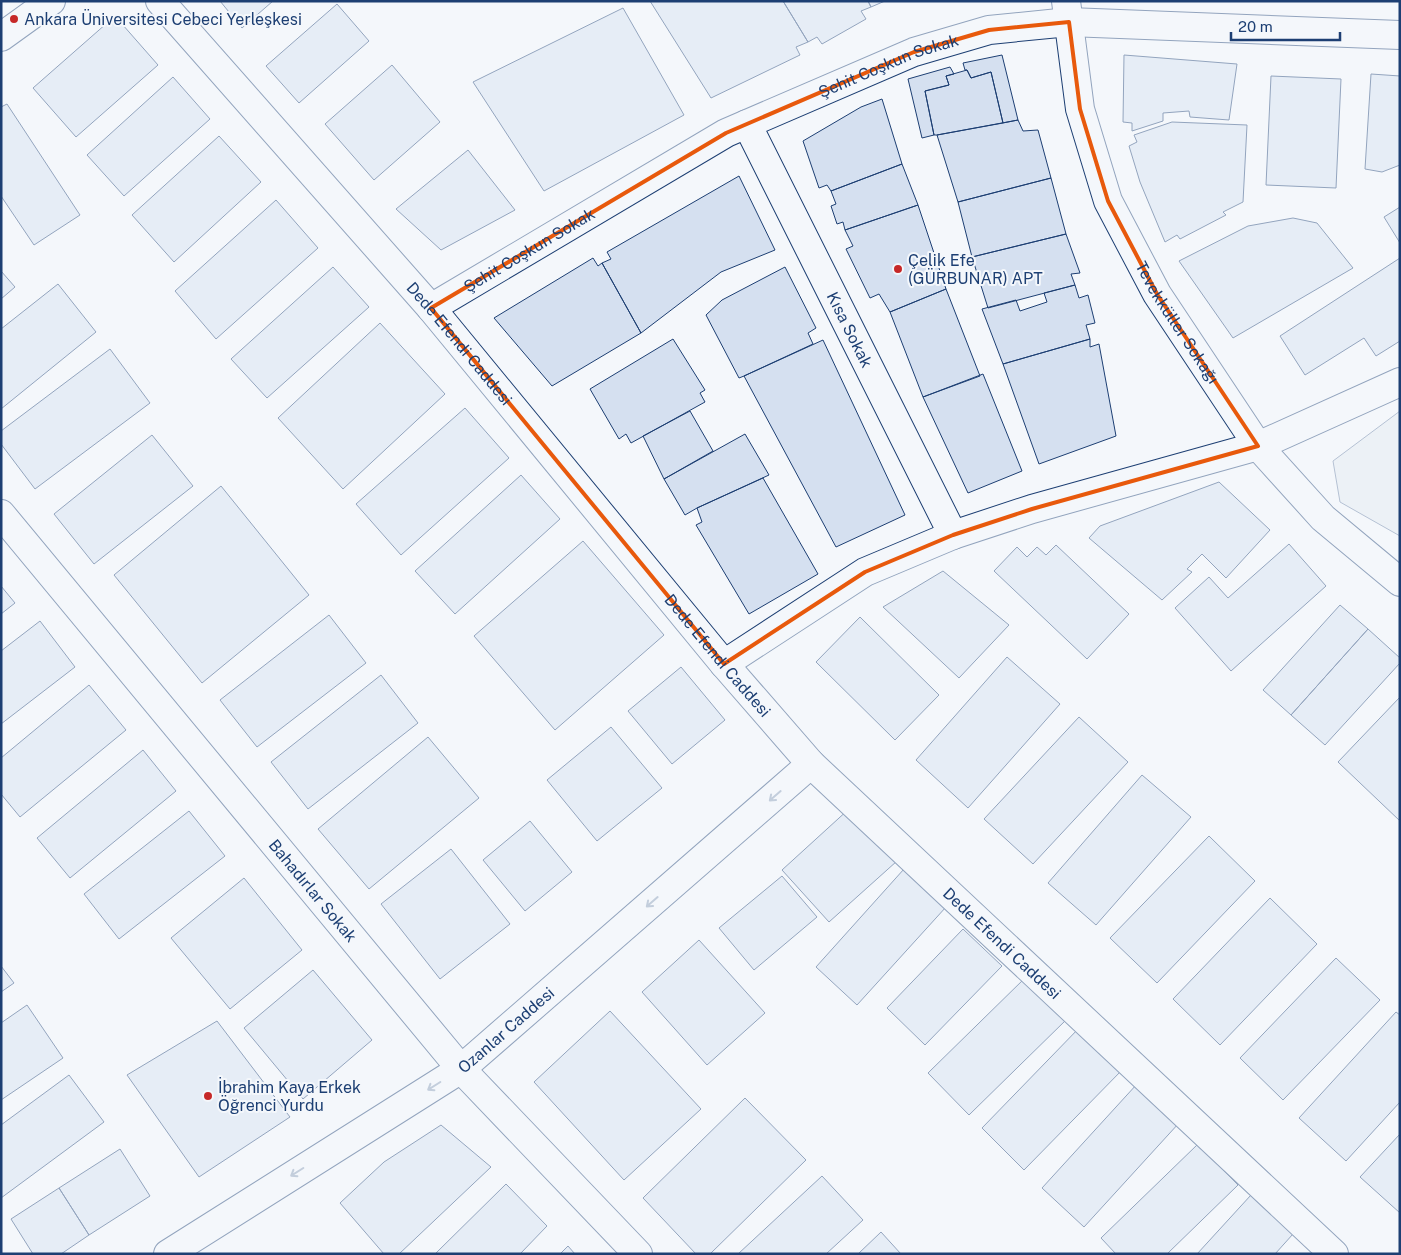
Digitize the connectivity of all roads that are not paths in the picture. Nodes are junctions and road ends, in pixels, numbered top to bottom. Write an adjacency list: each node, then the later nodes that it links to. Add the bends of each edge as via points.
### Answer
1 (51, 1): 5 (street)
2 (160, 1): 7 (street, Dede Efendi Caddesi)
3 (1067, 12): 4 (street, Şehit Coşkun Sokak); 6 (street, Şehit Coşkun Sokak, via 914,52); 9 (street, Tevekküller Sokağı, via 1080,109 1108,201 1157,294)
4 (1400, 35)
5 (1, 37)
6 (747, 124): 7 (street, Şehit Coşkun Sokak, via 726,133); 11 (street, Kısa Sokak)
7 (431, 308): 13 (street, Dede Efendi Caddesi)
8 (1400, 382): 9 (street)
9 (1258, 446): 11 (street, via 1032,509); 12 (street, Tevekküller Sokağı, via 1323,518)
10 (1, 514): 15 (street, Bahadırlar Sokak)
11 (953, 535): 13 (street, via 865,572)
12 (1400, 582)
13 (724, 664): 14 (street, Dede Efendi Caddesi)
14 (812, 764): 15 (street, Ozanlar Caddesi, one-way to 15); 18 (street, Dede Efendi Caddesi)
15 (461, 1069): 16 (street, Ozanlar Caddesi, one-way to 16); 17 (street, Bahadırlar Sokak)
16 (168, 1254)
17 (638, 1254)
18 (1334, 1254)

